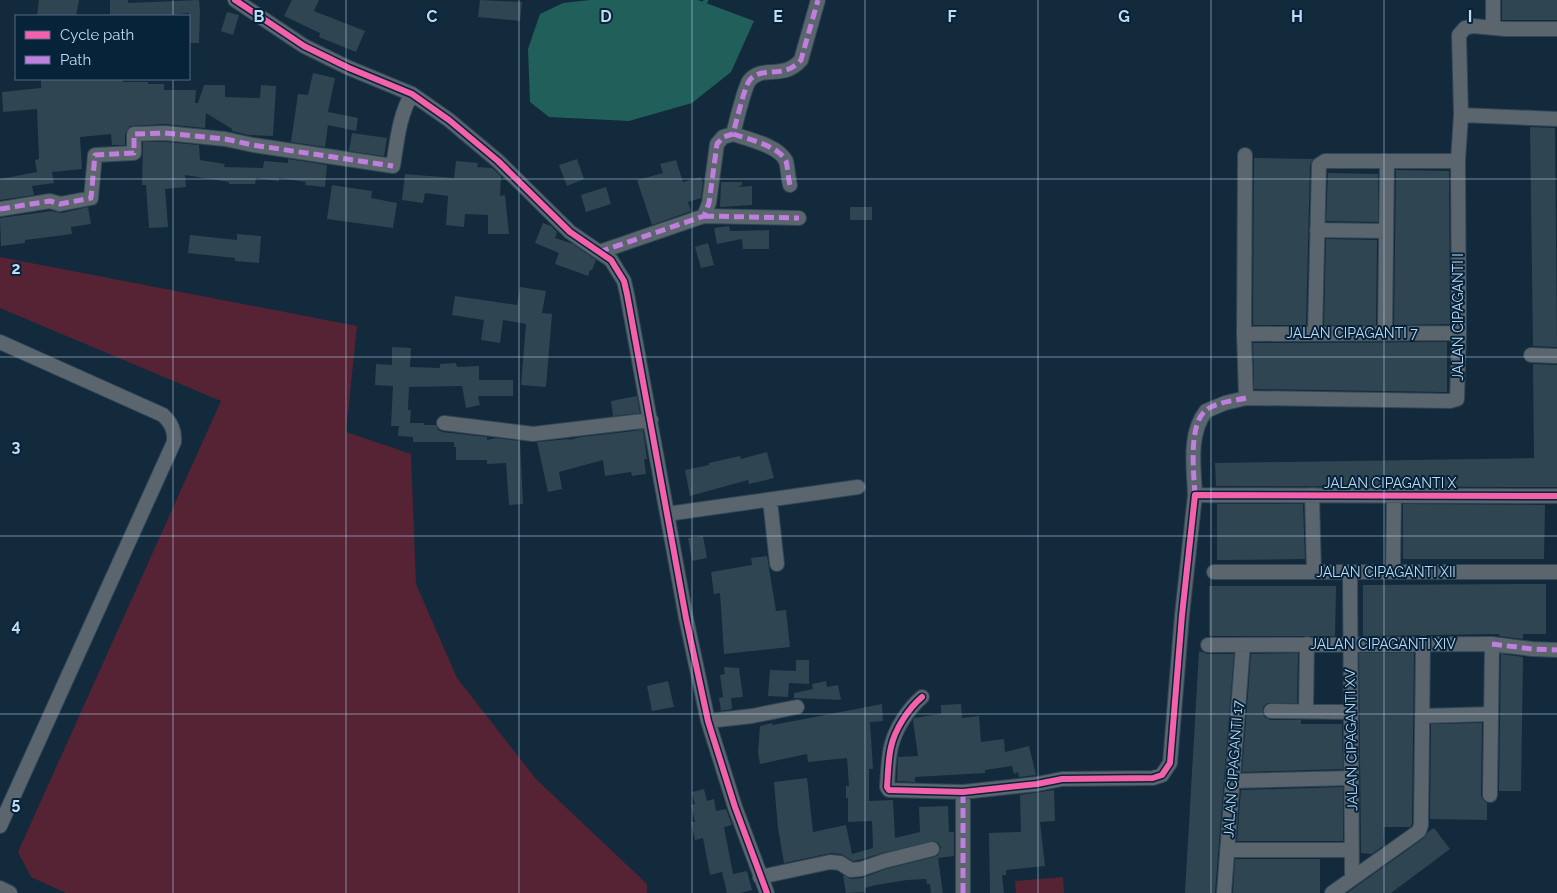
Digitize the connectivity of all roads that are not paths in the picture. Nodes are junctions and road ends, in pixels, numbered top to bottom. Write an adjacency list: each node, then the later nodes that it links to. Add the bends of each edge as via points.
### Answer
1 (235, 0): 6 (street, via 304,46)
2 (818, 0): 9 (street, via 800,60 786,71 756,75 748,82)
3 (1494, 0): 4 (street)
4 (1493, 28): 5 (street); 7 (street, JALAN CIPAGANTI I, via 1473,26 1464,28 1459,34)
5 (1557, 29)
6 (412, 94): 14 (street, via 406,103 393,166 225,138 134,134 134,153 95,155 91,198); 19 (street, via 491,155 564,226)
7 (1461, 115): 8 (street); 11 (street, JALAN CIPAGANTI I)
8 (1557, 118)
9 (733, 134): 13 (street, via 764,144 781,155 786,161); 15 (street, via 723,137 717,144)
10 (1245, 155): 23 (street)
11 (1458, 161): 12 (street); 22 (street, JALAN CIPAGANTI I)
12 (1387, 162): 17 (street, via 1321,163 1318,168); 18 (street)
13 (790, 185)
14 (0, 209)
15 (704, 216): 16 (street); 19 (street)
16 (799, 218)
17 (1317, 230): 18 (street); 21 (street)
18 (1386, 231): 20 (street)
19 (599, 252): 28 (street, via 610,260 624,281)
20 (1385, 332): 21 (street, JALAN CIPAGANTI 7); 22 (street, JALAN CIPAGANTI 7)
21 (1315, 333): 23 (street, JALAN CIPAGANTI 7)
22 (1459, 333): 27 (street, JALAN CIPAGANTI I, via 1457,399)
23 (1244, 334): 27 (street)
24 (0, 342): 62 (street, via 163,415 170,422 174,436)
25 (1531, 355): 26 (street)
26 (1557, 356)
27 (1246, 398): 31 (street, via 1213,407 1202,415 1193,445)
28 (651, 420): 29 (street, via 533,434); 36 (street)
29 (444, 423)
30 (858, 487): 35 (street)
31 (1195, 495): 32 (street, JALAN CIPAGANTI X); 60 (street, via 1170,763 1162,775 1153,778 1062,779)
32 (1312, 495): 33 (street, JALAN CIPAGANTI X); 40 (street)
33 (1394, 496): 34 (street, JALAN CIPAGANTI X); 38 (street)
34 (1557, 496)
35 (770, 500): 36 (street); 37 (street)
36 (667, 514): 57 (street)
37 (777, 564)
38 (1393, 571): 41 (street, JALAN CIPAGANTI XII); 42 (street, JALAN CIPAGANTI XII)
39 (1214, 572): 40 (street, JALAN CIPAGANTI XII)
40 (1314, 572): 41 (street, JALAN CIPAGANTI XII)
41 (1350, 572): 45 (street, JALAN CIPAGANTI XV)
42 (1557, 572)
43 (1423, 643): 45 (street, JALAN CIPAGANTI XIV); 46 (street, JALAN CIPAGANTI XIV); 56 (street)
44 (1307, 644): 45 (street, JALAN CIPAGANTI XIV); 48 (street, JALAN CIPAGANTI XIV); 53 (street)
45 (1350, 644): 54 (street, JALAN CIPAGANTI XV)
46 (1492, 644): 49 (street, JALAN CIPAGANTI XIV); 55 (street)
47 (1208, 645): 48 (street, JALAN CIPAGANTI XIV)
48 (1243, 645): 59 (street, JALAN CIPAGANTI 17)
49 (1557, 650)
50 (922, 697): 60 (street, via 903,720 891,747 888,789)
51 (797, 707): 57 (street)
52 (1271, 711): 53 (street)
53 (1306, 712): 54 (street)
54 (1351, 712): 58 (street, JALAN CIPAGANTI XV)
55 (1491, 714): 56 (street); 61 (street)
56 (1422, 716): 67 (street, via 1419,831)
57 (708, 721): 66 (street)
58 (1351, 778): 59 (street); 65 (street, JALAN CIPAGANTI XV)
59 (1232, 781): 64 (street, JALAN CIPAGANTI 17)
60 (963, 792): 71 (street)
61 (1490, 795)
62 (0, 826)
63 (932, 849): 66 (street, via 861,869 851,870 840,863 830,862)
64 (1227, 850): 65 (street); 72 (street, JALAN CIPAGANTI 17)
65 (1352, 850): 67 (street, JALAN CIPAGANTI XV)
66 (760, 876): 70 (street)
67 (1352, 878): 73 (street)
68 (0, 888): 69 (street)
69 (10, 893)
70 (767, 893)
71 (962, 893)
72 (1224, 893)
73 (1332, 893)

